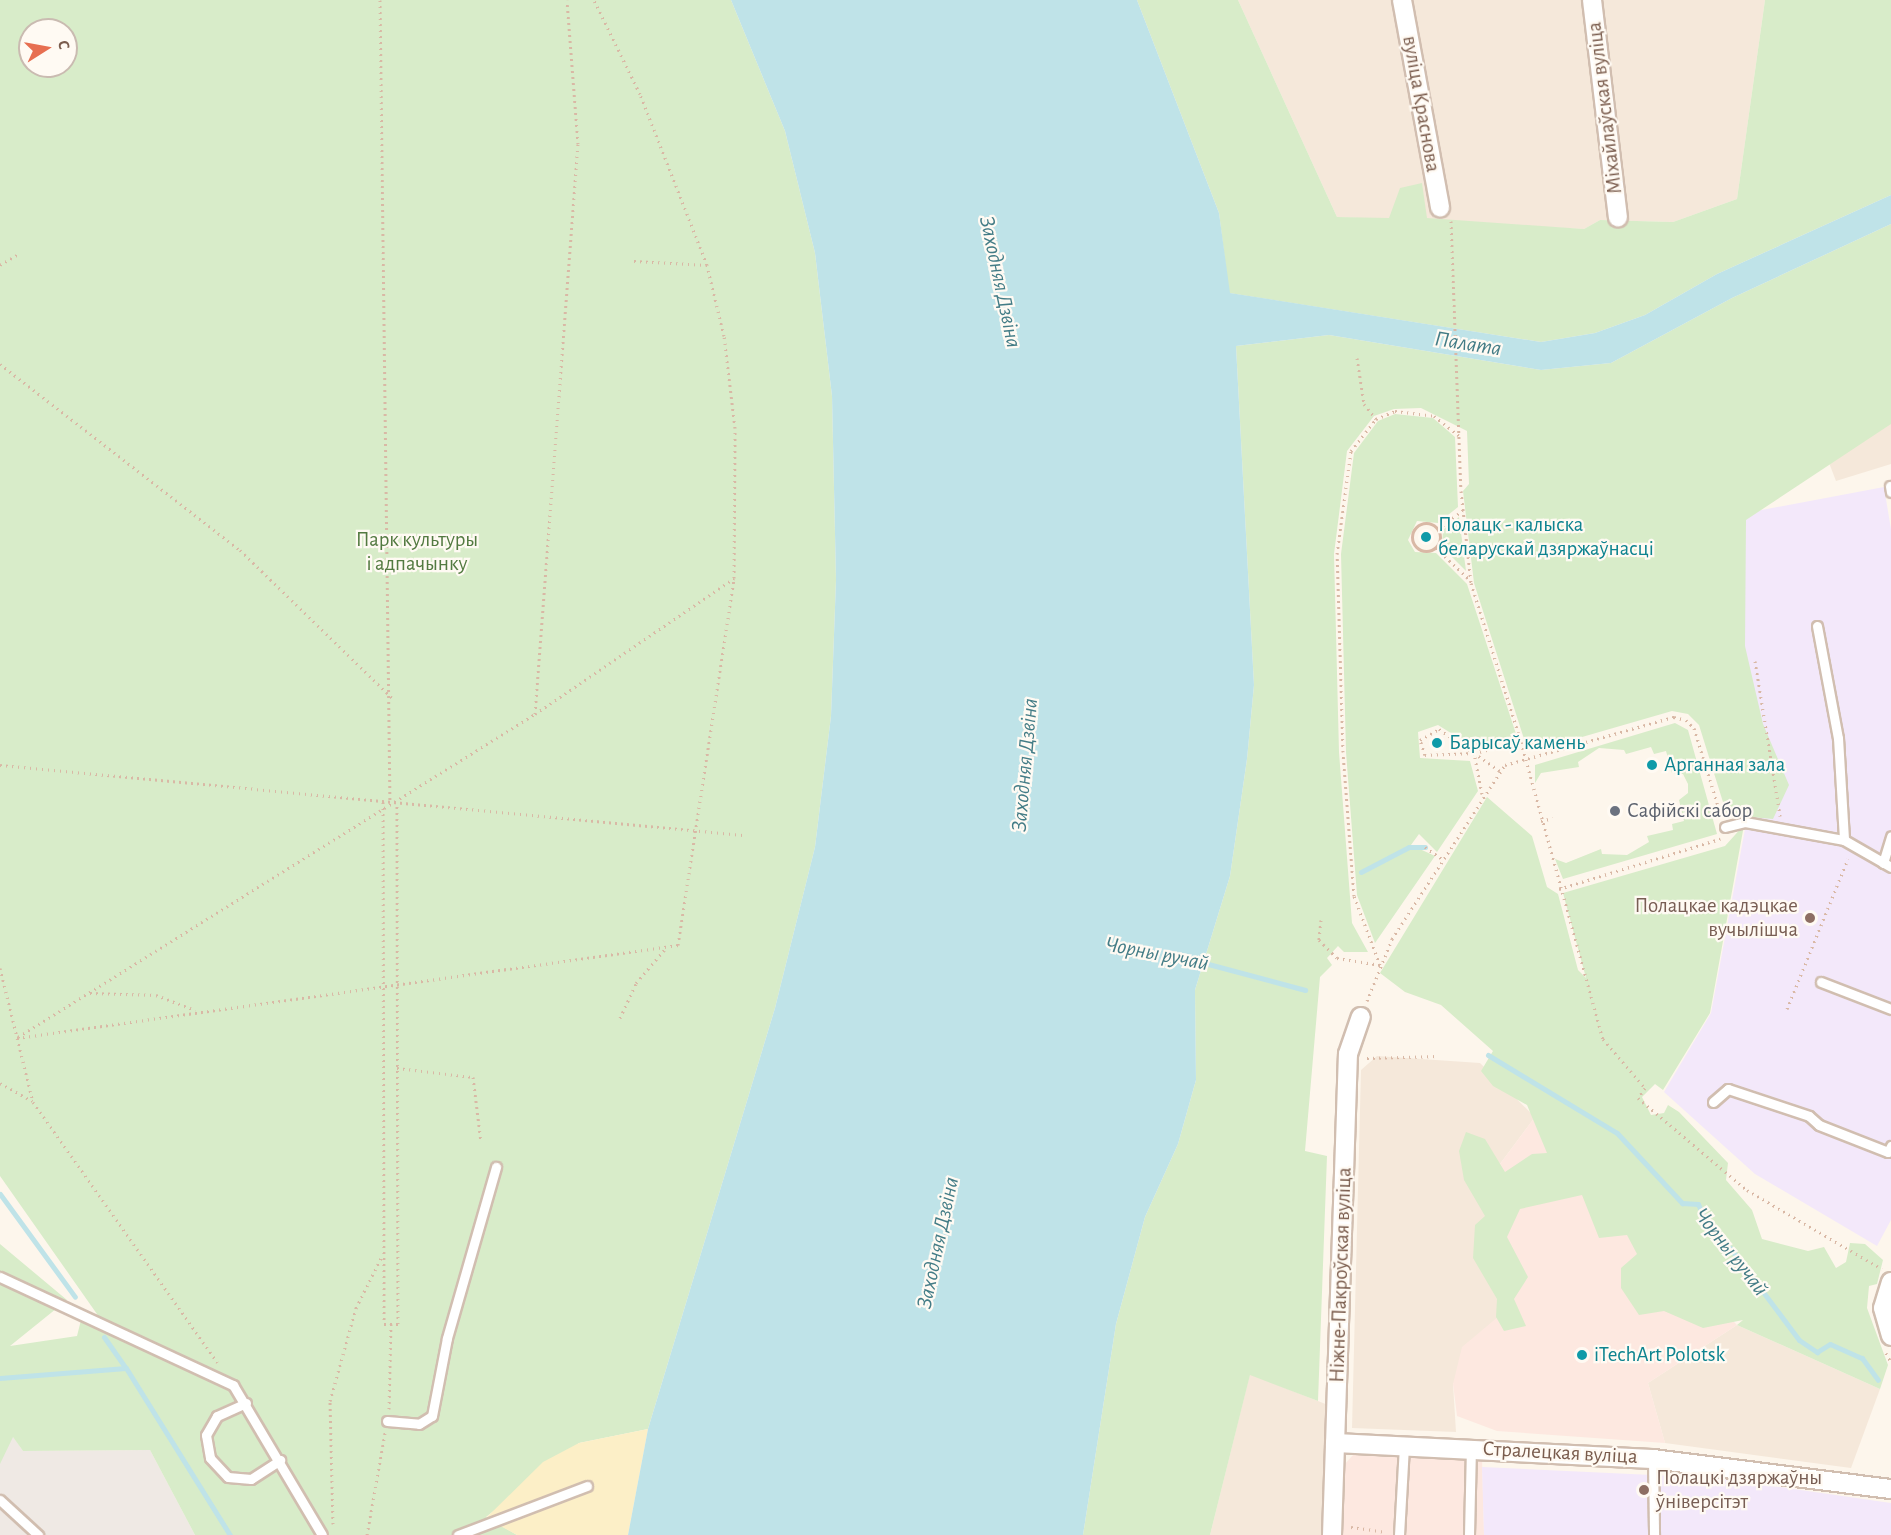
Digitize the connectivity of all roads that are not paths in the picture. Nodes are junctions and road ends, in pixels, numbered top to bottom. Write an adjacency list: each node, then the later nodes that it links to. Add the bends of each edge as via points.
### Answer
1 (1402, 0): 3 (street, вуліца Краснова)
2 (1592, 0): 4 (street, Міхайлаўская вуліца)
3 (1445, 208)
4 (1618, 217)
5 (1817, 626): 8 (lane, via 1838,738)
6 (1725, 827): 8 (lane, via 1745,822)
7 (1891, 836): 9 (lane)
8 (1844, 840): 9 (lane)
9 (1887, 865)
10 (1821, 982): 11 (lane)
11 (1891, 1009)
12 (1361, 1017): 21 (street, Ніжне-Пакроўская вуліца, via 1348,1054)
13 (1713, 1102): 14 (lane, via 1728,1089 1809,1116 1819,1125 1888,1152)
14 (1891, 1146)
15 (495, 1167): 20 (lane, via 447,1338 432,1416 419,1424)
16 (0, 1277): 19 (lane, via 233,1384)
17 (1891, 1282): 18 (street, via 1882,1308)
18 (1891, 1336)
19 (246, 1403): 25 (lane); 25 (lane, via 218,1416 206,1435 210,1458 228,1478 251,1479)
20 (387, 1421)
21 (1335, 1443): 22 (street, Стралецкая вуліца); 33 (street, Ніжне-Пакроўская вуліца)
22 (1404, 1446): 23 (street, Стралецкая вуліца); 29 (lane)
23 (1471, 1448): 24 (street, Стралецкая вуліца); 34 (lane)
24 (1653, 1459): 27 (street, Стралецкая вуліца); 35 (lane)
25 (280, 1460): 31 (lane)
26 (587, 1486): 32 (lane)
27 (1891, 1489)
28 (0, 1500): 30 (lane)
29 (1399, 1534)
30 (38, 1535)
31 (322, 1535)
32 (458, 1535)
33 (1332, 1535)
34 (1469, 1535)
35 (1654, 1535)

